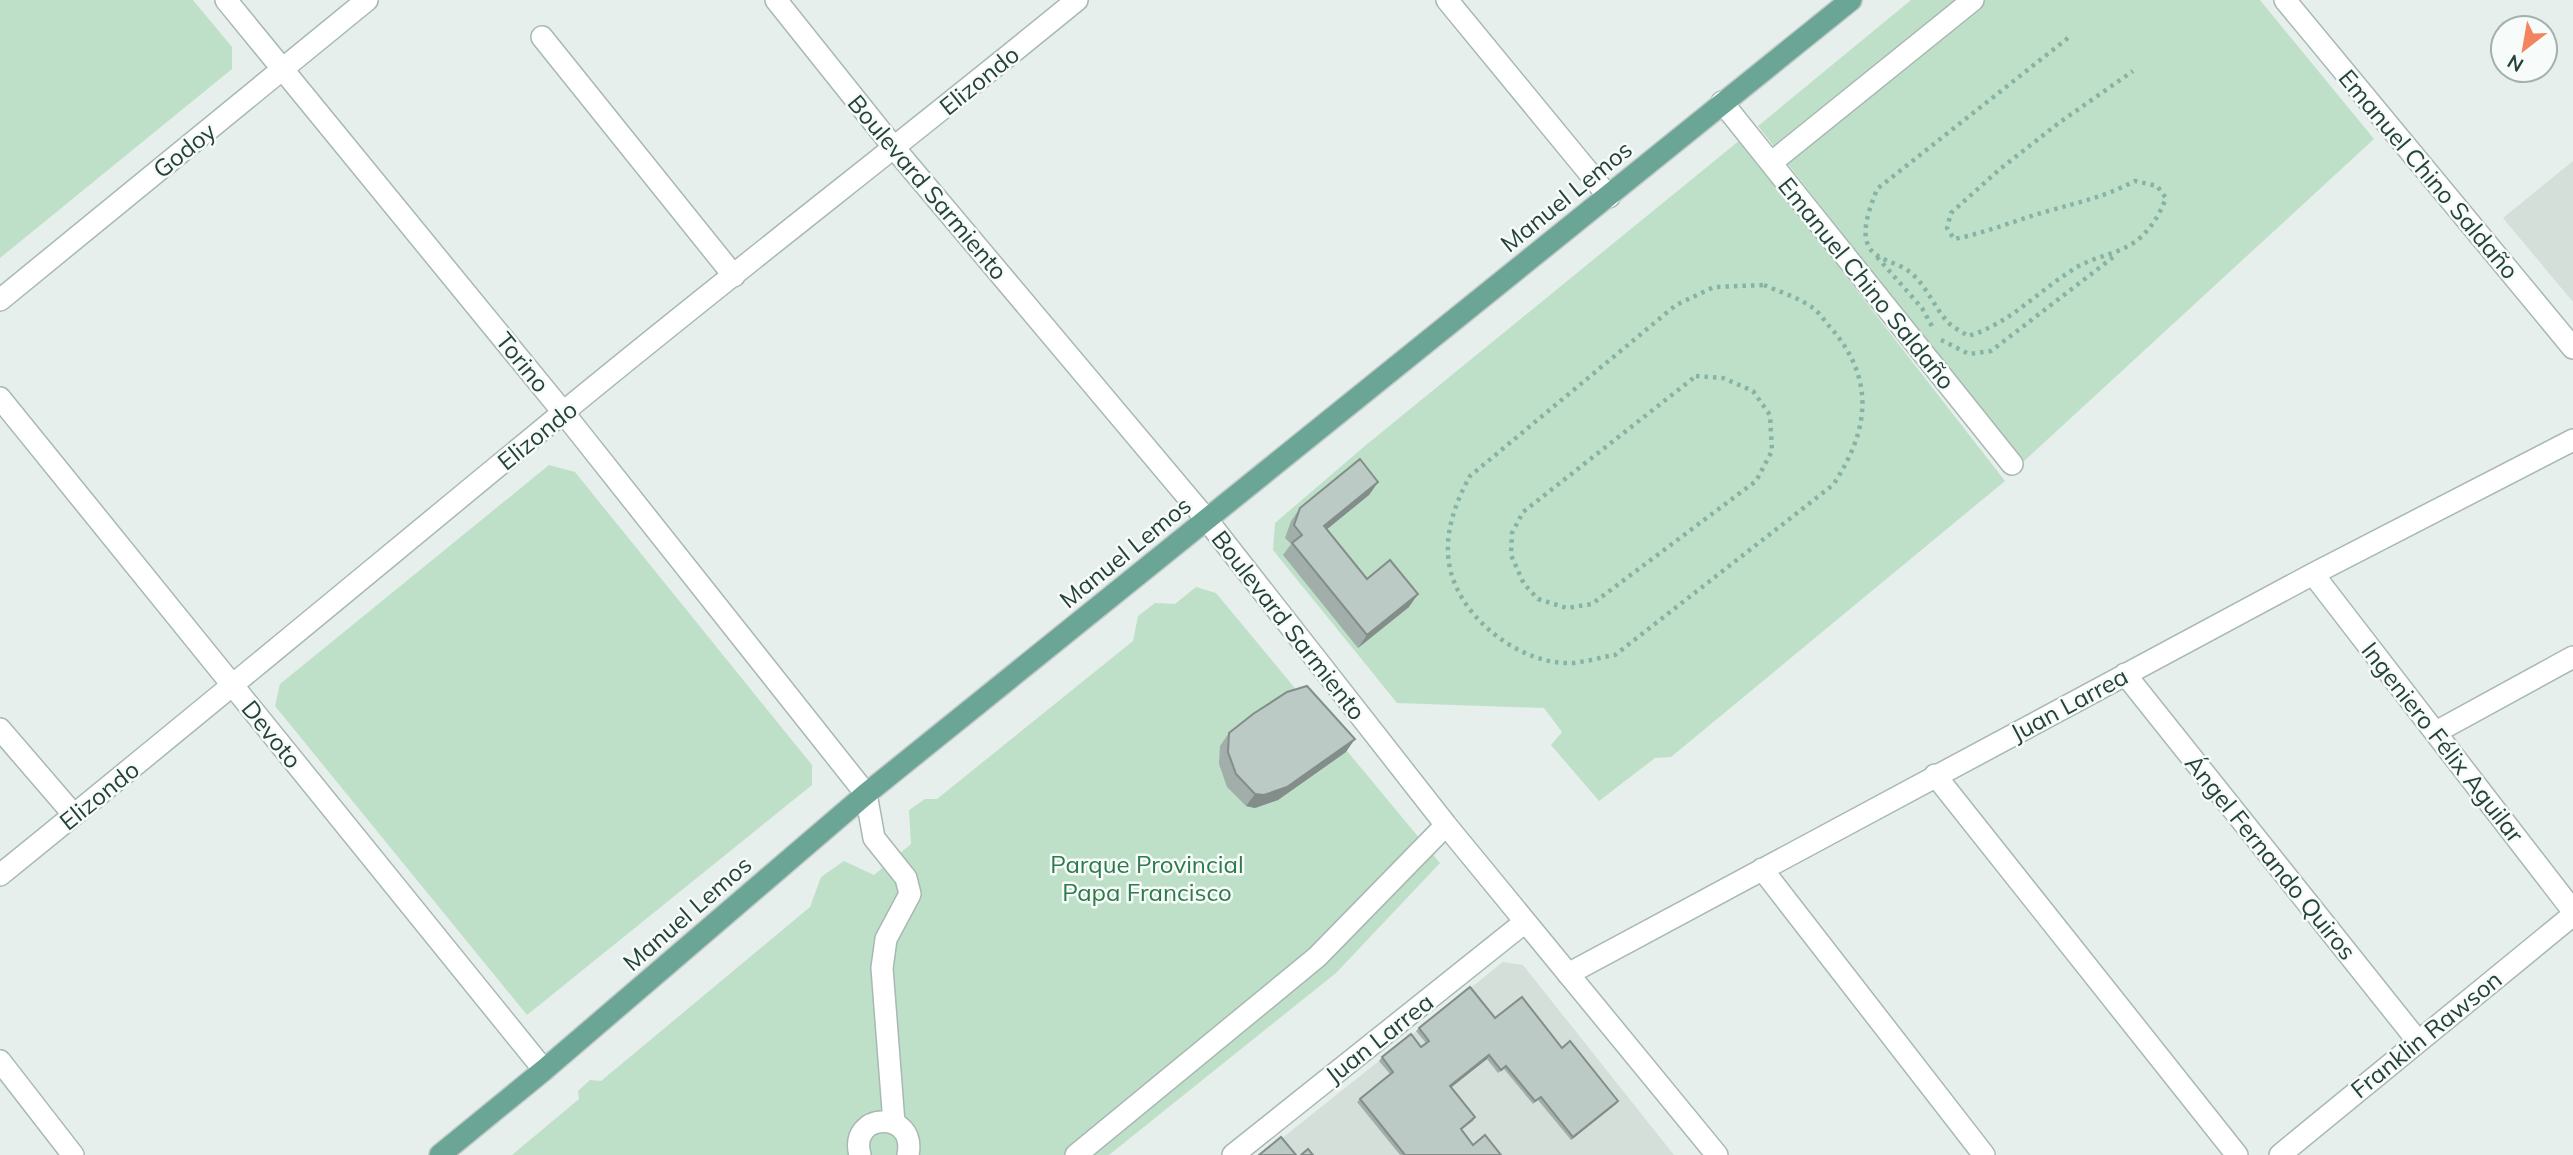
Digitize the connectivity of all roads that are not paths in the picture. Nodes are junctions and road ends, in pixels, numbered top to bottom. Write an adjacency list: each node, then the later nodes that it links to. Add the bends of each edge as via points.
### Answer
1 (226, 0): 10 (street, Torino)
2 (367, 0): 10 (street, Godoy)
3 (776, 0): 12 (street, Boulevard Sarmiento)
4 (1077, 0): 12 (street, Elizondo)
5 (1447, 0): 14 (street)
6 (1851, 0): 11 (main road, Manuel Lemos)
7 (1973, 0): 13 (street)
8 (2285, 0): 17 (street, Emanuel Chino Saldaño)
9 (542, 37): 15 (street)
10 (284, 69): 16 (street, Godoy); 19 (street, Torino)
11 (1722, 102): 13 (street, Emanuel Chino Saldaño); 14 (main road, Manuel Lemos)
12 (895, 149): 15 (street, Elizondo); 22 (street, Boulevard Sarmiento)
13 (1771, 163): 21 (street, Emanuel Chino Saldaño)
14 (1609, 197): 22 (main road, Manuel Lemos)
15 (734, 276): 19 (street, Elizondo)
16 (0, 300)
17 (2573, 348)
18 (0, 398): 26 (street, Devoto)
19 (563, 412): 26 (street, Elizondo); 30 (street, Torino)
20 (2573, 440): 23 (street, Juan Larrea)
21 (2012, 464)
22 (1207, 520): 30 (main road, Manuel Lemos); 32 (street, Boulevard Sarmiento)
23 (2313, 574): 25 (street, Juan Larrea); 28 (street, Ingeniero Félix Aguilar)
24 (2573, 657): 28 (street)
25 (2125, 674): 29 (street, Juan Larrea); 38 (street, Ángel Fernando Quiros)
26 (234, 686): 31 (street, Elizondo); 40 (street, Devoto)
27 (0, 729): 31 (street)
28 (2437, 732): 35 (street, Ingeniero Félix Aguilar)
29 (1935, 775): 33 (street, Juan Larrea); 50 (street)
30 (866, 794): 40 (main road, Manuel Lemos); 41 (street, via 874,838 906,878 910,894 886,939 882,968)
31 (74, 815): 34 (street, Elizondo)
32 (1446, 825): 36 (street, Boulevard Sarmiento); 46 (street, via 1317,957)
33 (1762, 869): 37 (street, Juan Larrea); 49 (street)
34 (0, 875)
35 (2573, 913): 38 (street, Franklin Rawson)
36 (1525, 922): 37 (street, Boulevard Sarmiento); 47 (street, Juan Larrea)
37 (1568, 974): 48 (street, Boulevard Sarmiento)
38 (2417, 1040): 51 (street, Franklin Rawson)
39 (0, 1061): 42 (street)
40 (544, 1070): 43 (main road, Manuel Lemos)
41 (894, 1123): 44 (street, via 869,1126 859,1140); 45 (street, via 907,1135)
42 (73, 1155)
43 (440, 1155)
44 (860, 1155)
45 (908, 1155)
46 (1076, 1155)
47 (1233, 1155)
48 (1717, 1155)
49 (1984, 1155)
50 (2237, 1155)
51 (2280, 1155)

